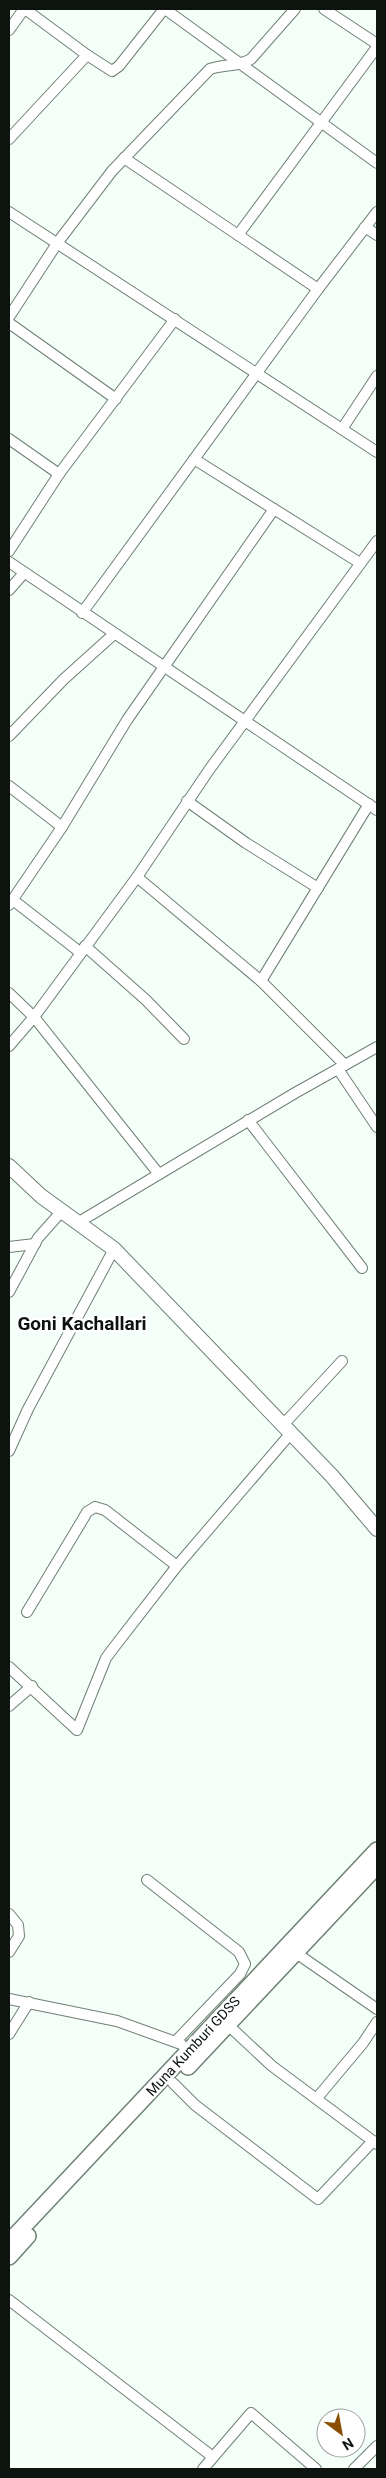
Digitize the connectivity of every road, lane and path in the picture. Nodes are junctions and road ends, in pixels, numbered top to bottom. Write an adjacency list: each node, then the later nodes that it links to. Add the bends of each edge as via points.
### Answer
1 (24, 9): 5 (street); 7 (street)
2 (165, 9): 7 (street, via 112,71); 8 (street)
3 (295, 9): 8 (street)
4 (324, 9): 6 (street)
5 (9, 30)
6 (377, 46): 9 (street)
7 (87, 55): 10 (street)
8 (242, 65): 9 (street); 12 (street, via 224,64 210,69)
9 (322, 123): 13 (street); 17 (street)
10 (13, 125): 11 (street)
11 (9, 139)
12 (124, 158): 17 (street); 19 (street)
13 (377, 164)
14 (9, 212): 19 (street)
15 (377, 212): 16 (street)
16 (365, 227): 18 (street); 20 (street)
17 (238, 235): 20 (street)
18 (377, 235)
19 (58, 242): 21 (street); 22 (street)
20 (318, 289): 24 (street)
21 (9, 317)
22 (175, 318): 24 (street); 26 (street)
23 (9, 324): 26 (street)
24 (257, 373): 27 (street); 30 (street)
25 (377, 376): 27 (street)
26 (116, 399): 31 (street)
27 (342, 429): 29 (street)
28 (9, 439): 31 (street)
29 (377, 452)
30 (194, 459): 32 (street); 39 (street)
31 (59, 474): 34 (street)
32 (274, 509): 36 (street); 41 (street)
33 (377, 540): 36 (street)
34 (9, 551)
35 (9, 562): 37 (street)
36 (360, 563): 42 (street)
37 (24, 573): 38 (street); 39 (street)
38 (9, 590)
39 (82, 613): 40 (street)
40 (114, 634): 41 (street); 43 (street, via 64,679)
41 (165, 668): 42 (street); 47 (street, via 127,720)
42 (245, 723): 45 (street); 46 (street)
43 (9, 736)
44 (9, 786): 47 (street)
45 (187, 801): 48 (street); 49 (street)
46 (373, 807): 49 (street)
47 (62, 827): 50 (street)
48 (137, 877): 51 (street); 52 (street)
49 (318, 888): 52 (street)
50 (11, 902): 51 (street)
51 (83, 950): 54 (street); 55 (street, via 146,1000)
52 (261, 981): 58 (street)
53 (9, 993): 54 (street)
54 (34, 1017): 56 (street); 62 (street)
55 (184, 1039)
56 (9, 1046)
57 (377, 1047): 58 (street)
58 (342, 1067): 59 (street); 60 (street)
59 (248, 1120): 62 (street); 68 (street)
60 (377, 1127)
61 (9, 1166): 63 (main road)
62 (158, 1173): 64 (street)
63 (61, 1212): 64 (main road); 65 (street)
64 (79, 1222): 67 (main road)
65 (35, 1244): 66 (street); 69 (street)
66 (9, 1247)
67 (114, 1249): 71 (main road); 72 (street)
68 (362, 1268)
69 (9, 1292)
70 (342, 1361): 71 (street)
71 (287, 1429): 73 (main road); 74 (street)
72 (9, 1448)
73 (377, 1529)
74 (177, 1566): 75 (street, via 105,1510 95,1507 87,1512); 77 (street, via 106,1658 77,1730)
75 (27, 1612)
76 (9, 1667): 77 (street)
77 (32, 1686): 78 (street)
78 (9, 1706)
79 (377, 1850): 92 (highway, Muna Kumburi GDSS)
80 (377, 1866): 84 (highway, Muna Kumburi GDSS)
81 (147, 1880): 91 (street, via 239,1952 246,1964)
82 (9, 1914): 83 (street, via 18,1924 19,1936)
83 (9, 1952)
84 (296, 1953): 87 (street); 89 (highway, Muna Kumburi GDSS)
85 (9, 1999): 86 (street)
86 (29, 2002): 90 (street); 91 (street, via 117,2021)
87 (377, 2008)
88 (377, 2022): 94 (street)
89 (228, 2025): 92 (highway, Muna Kumburi GDSS); 94 (street, via 272,2066)
90 (9, 2034)
91 (176, 2041): 92 (street)
92 (193, 2054): 93 (highway, Muna Kumburi GDSS); 96 (highway, Muna Kumburi GDSS)
93 (173, 2083): 95 (street, via 194,2106 318,2199); 97 (highway, Muna Kumburi GDSS)
94 (317, 2098): 95 (street)
95 (375, 2142)
96 (9, 2242)
97 (9, 2257)
98 (9, 2300): 100 (street)
99 (377, 2446): 103 (street)
100 (213, 2457): 101 (street); 102 (street, via 250,2413)
101 (203, 2469)
102 (316, 2469)
103 (354, 2469)

